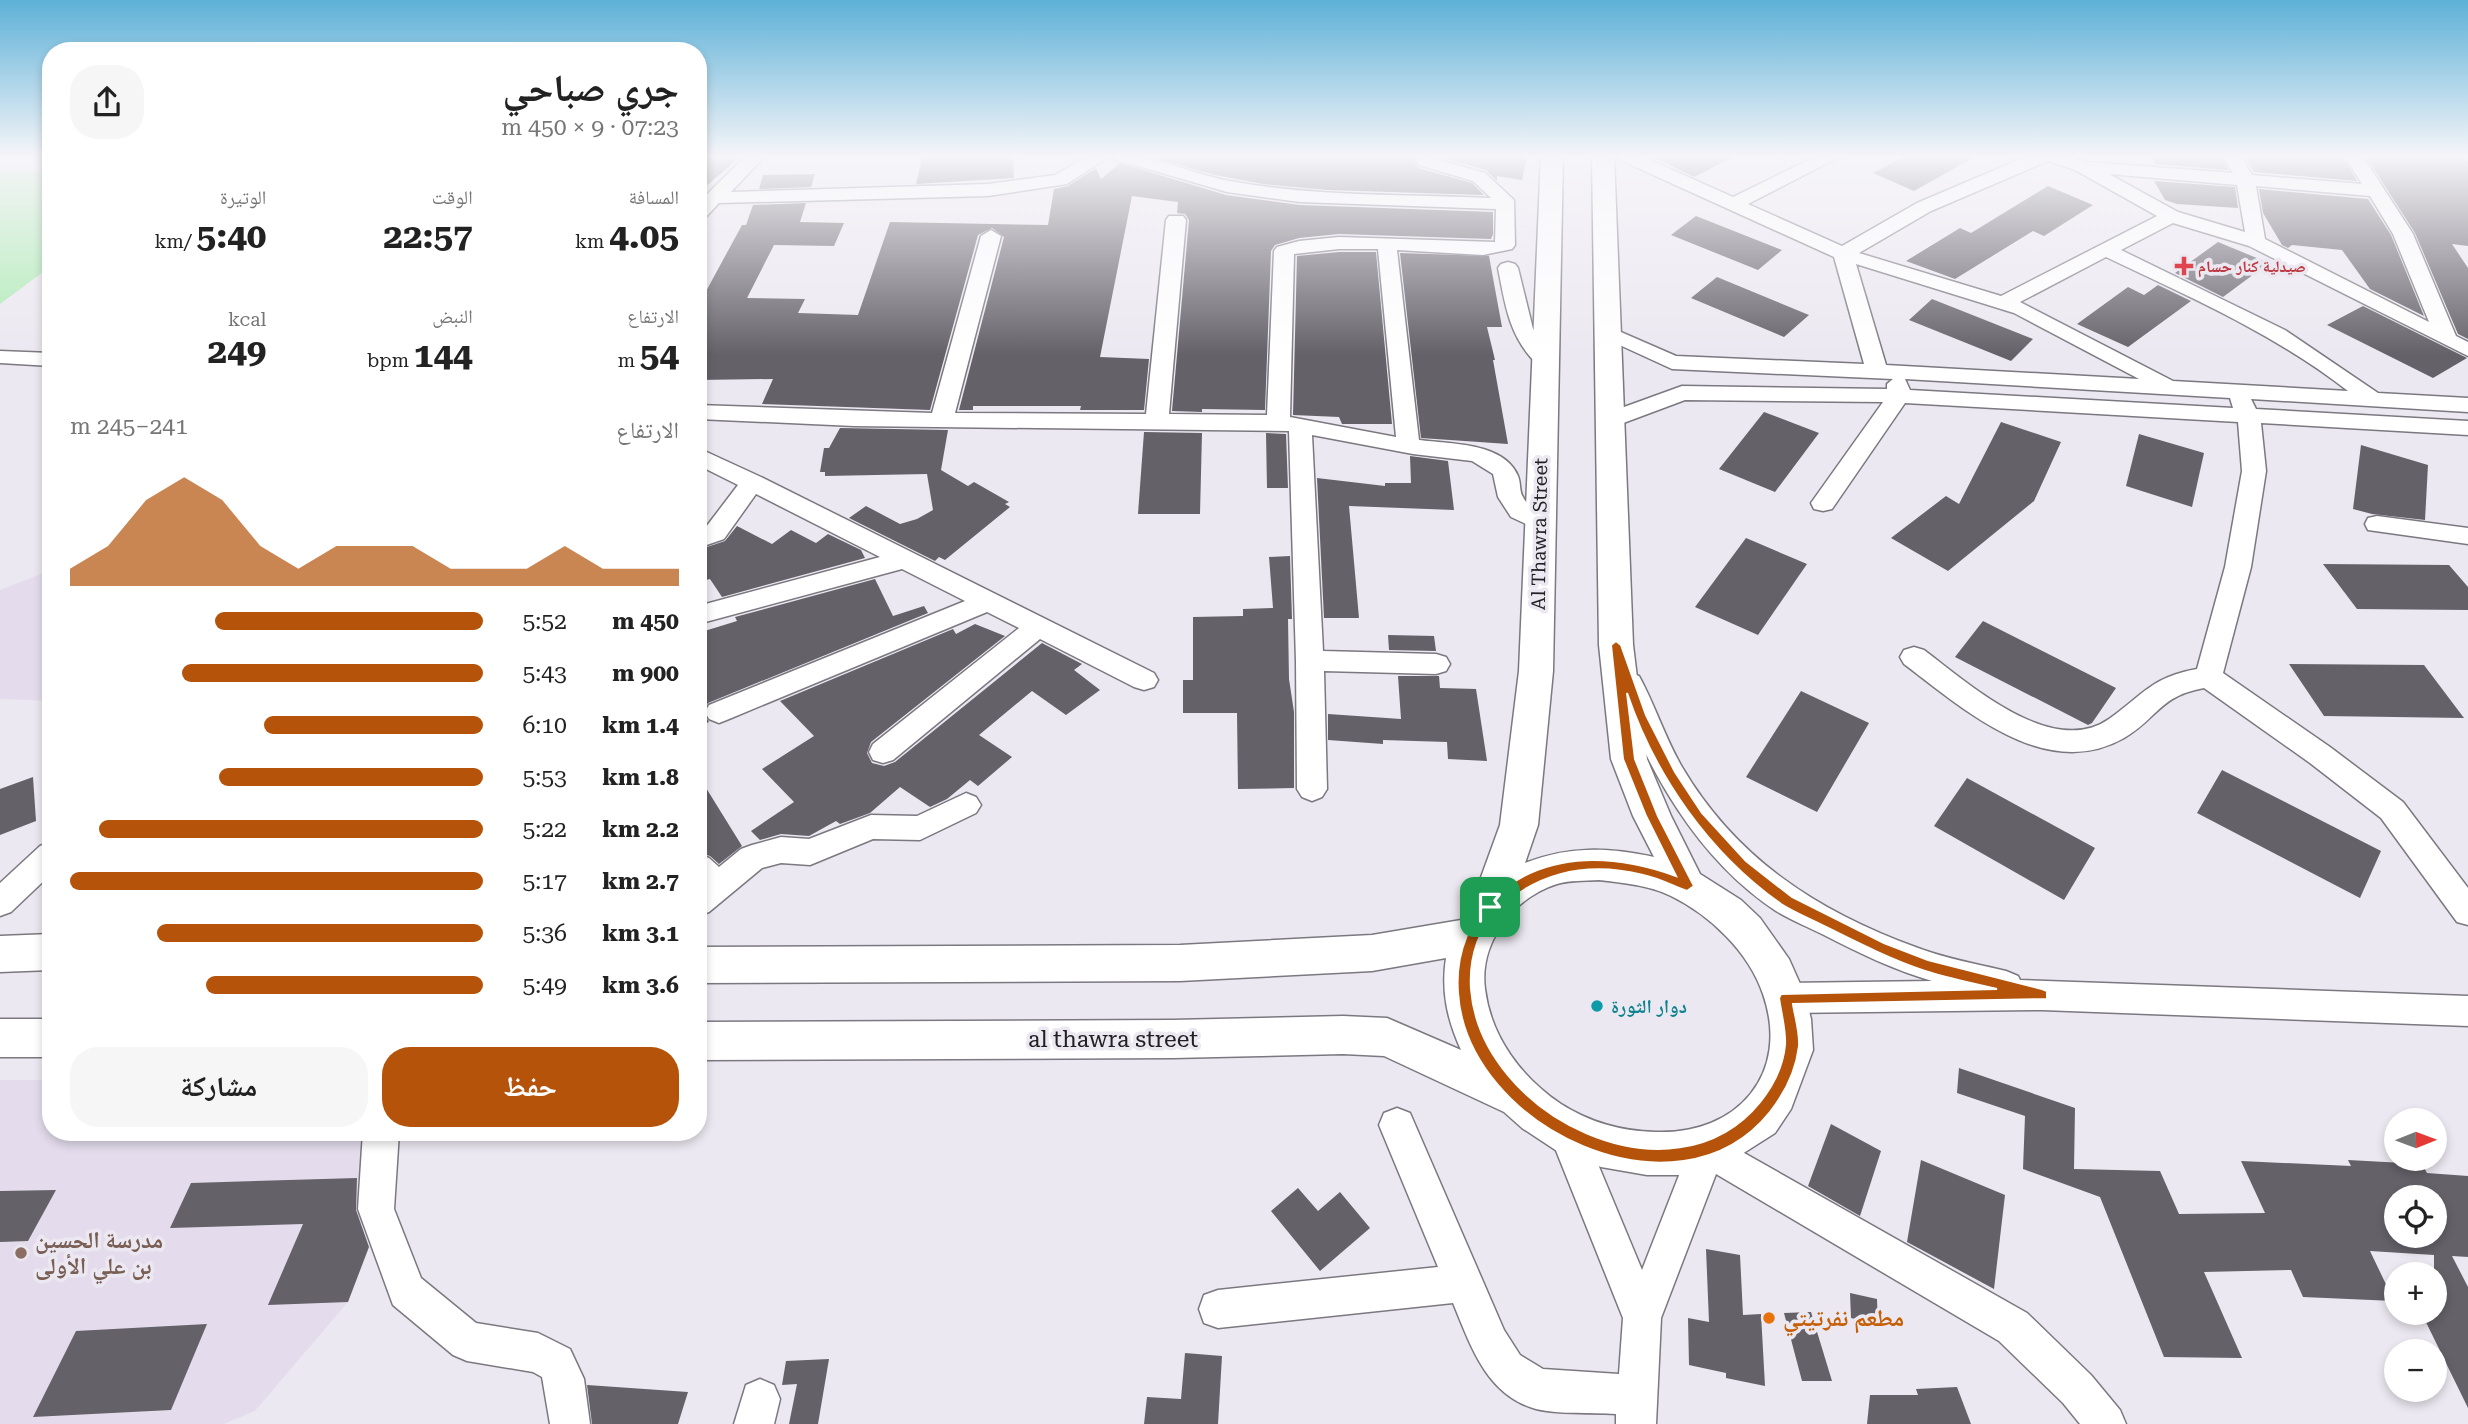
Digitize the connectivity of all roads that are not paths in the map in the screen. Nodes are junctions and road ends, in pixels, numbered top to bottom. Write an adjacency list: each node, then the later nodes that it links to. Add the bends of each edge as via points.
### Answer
1 (1176, 221): 35 (street)
2 (1506, 221): 13 (street, via 1505,245 1497,248)
3 (1549, 221): 22 (main road, Al Thawra Street)
4 (1605, 221): 18 (main road)
5 (1769, 221): 15 (street)
6 (1899, 221): 15 (street)
7 (2161, 221): 14 (street)
8 (2189, 221): 12 (street)
9 (2252, 221): 12 (street)
10 (2395, 221): 19 (street)
11 (991, 236): 33 (street)
12 (2256, 242): 19 (street)
13 (1387, 244): 36 (street, via 1307,245 1284,251); 38 (street)
14 (2106, 250): 17 (street); 29 (street, via 2289,339)
15 (1843, 254): 17 (street); 25 (street)
16 (1508, 268): 22 (street, via 1520,324 1530,347)
17 (2003, 303): 26 (street)
18 (1607, 332): 24 (street); 34 (main road)
19 (2447, 339): 20 (street)
20 (2468, 350)
21 (0, 357): 23 (street)
22 (1544, 358): 43 (main road, Al Thawra Street)
23 (42, 359)
24 (1671, 362): 25 (street); 28 (street, via 1674,385)
25 (1891, 381): 26 (street); 28 (street); 32 (street); 42 (street)
26 (2172, 388): 27 (street)
27 (2234, 392): 29 (street); 32 (street)
28 (1682, 393): 34 (street)
29 (2373, 400): 30 (street)
30 (2468, 405)
31 (707, 412): 33 (street)
32 (2249, 416): 37 (street); 55 (street, via 2254,471 2238,567)
33 (942, 419): 35 (street)
34 (1610, 420): 51 (main road)
35 (1157, 421): 36 (street)
36 (1289, 425): 38 (street); 53 (street)
37 (2468, 428)
38 (1408, 445): 43 (street, via 1487,458 1506,476 1510,497 1520,511)
39 (707, 460): 41 (street)
40 (707, 476): 41 (street)
41 (742, 477): 45 (street, via 715,533); 47 (street)
42 (1823, 503)
43 (1539, 522): 66 (main road, Al Thawra Street, via 1536,671 1519,825)
44 (2377, 524): 46 (street)
45 (707, 536)
46 (2468, 536)
47 (906, 559): 48 (street); 49 (street)
48 (989, 601): 50 (street); 57 (street)
49 (707, 613)
50 (1039, 626): 56 (street); 58 (street)
51 (1616, 645): 63 (main road, via 1629,759); 70 (street, via 1640,715 1671,775 1698,816 1741,865 1788,901 1880,947 1927,966)
52 (1914, 657): 55 (street, via 2012,726 2074,744 2095,741 2111,732 2168,686)
53 (1310, 660): 54 (street); 59 (street)
54 (1436, 664)
55 (2208, 677): 65 (street, via 2392,810)
56 (1143, 680)
57 (719, 712)
58 (883, 752)
59 (1312, 789)
60 (966, 805): 62 (street, via 920,828 871,827 810,852 780,850 752,858)
61 (42, 863): 64 (street)
62 (707, 884)
63 (1687, 886): 66 (main road, via 1644,870 1600,864 1558,868 1520,883); 71 (main road, via 1731,915 1765,953)
64 (0, 903)
65 (2468, 912)
66 (1481, 921): 69 (main road, via 1372,953 1180,963); 76 (main road, Al Thawra Street, via 1463,970 1466,1013 1484,1056)
67 (42, 952): 68 (main road)
68 (0, 954)
69 (707, 965)
70 (2042, 995): 71 (street); 72 (street)
71 (1786, 998): 80 (main road, via 1792,1045 1780,1089 1751,1125)
72 (2468, 1012)
73 (0, 1038): 74 (main road)
74 (42, 1038)
75 (707, 1041): 76 (main road, al thawra street, via 1387,1037)
76 (1516, 1096): 78 (main road)
77 (1397, 1125): 81 (street)
78 (1567, 1133): 80 (main road, via 1614,1150 1661,1155); 83 (street)
79 (380, 1141): 85 (street, via 376,1209 407,1291 467,1341 538,1353 556,1363 564,1379)
80 (1707, 1149): 83 (street); 86 (street, via 2013,1327)
81 (1464, 1283): 82 (street); 84 (street, via 1506,1369 1537,1389)
82 (1218, 1309)
83 (1642, 1318): 84 (street)
84 (1636, 1410)
85 (570, 1424)
86 (2106, 1424)

